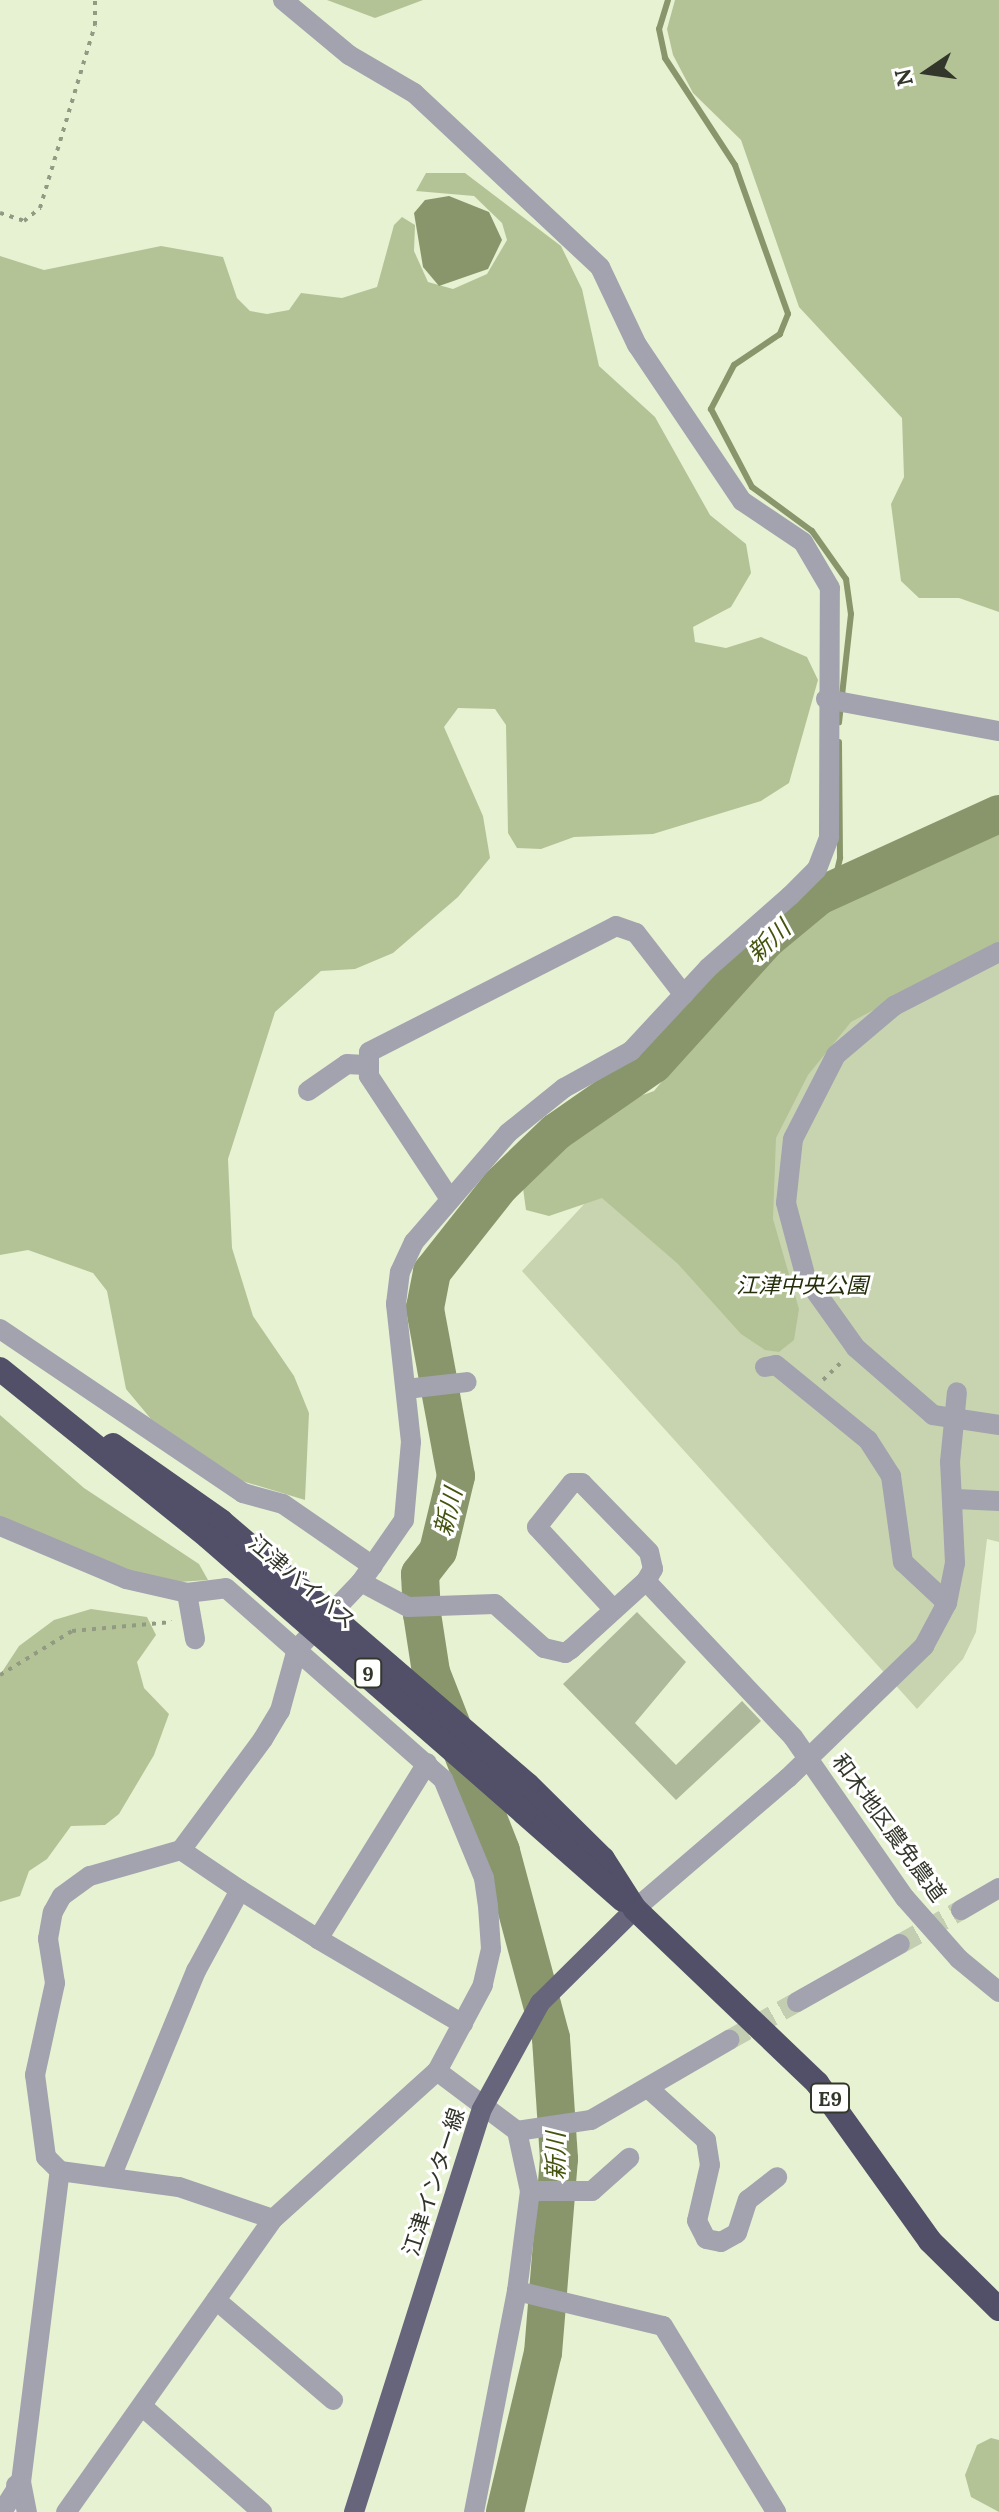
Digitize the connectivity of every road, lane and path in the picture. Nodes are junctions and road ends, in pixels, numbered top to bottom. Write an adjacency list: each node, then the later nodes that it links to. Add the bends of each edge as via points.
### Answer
1 (95, 0): 3 (path, via 95,25 40,208 24,221)
2 (283, 0): 4 (street, via 349,55 414,93 600,267 637,345 742,501 803,542 830,588)
3 (0, 213)
4 (826, 699): 5 (street); 7 (street, via 829,837 817,869)
5 (999, 731)
6 (999, 952): 12 (street, via 894,1006 851,1038 822,1073 793,1139 786,1203 797,1257 830,1318)
7 (684, 995): 8 (street, via 636,933 610,927 372,1050); 10 (street, via 631,1051 564,1088 508,1133)
8 (365, 1065): 9 (street, via 347,1064); 10 (street)
9 (308, 1091)
10 (448, 1196): 17 (street, via 400,1272 396,1304)
11 (0, 1329): 25 (street, via 243,1493 283,1504)
12 (856, 1348): 16 (path); 19 (street, via 933,1415)
13 (765, 1367): 28 (street, via 776,1365 868,1440 891,1476 903,1562)
14 (0, 1369): 24 (highway, 江津バイパス / 9)
15 (460, 1383): 17 (street)
16 (819, 1383)
17 (414, 1388): 25 (street, via 408,1498 395,1540)
18 (957, 1392): 19 (street)
19 (954, 1418): 20 (street); 21 (street, via 950,1462)
20 (999, 1425)
21 (956, 1499): 22 (street); 28 (street, via 955,1563)
22 (999, 1501)
23 (0, 1526): 27 (street, via 126,1579)
24 (214, 1529): 39 (highway, 江津バイパス / 9, bridge, via 593,1879); 39 (highway, bridge, via 362,1636 528,1785 603,1859)
25 (367, 1574): 29 (street, via 408,1607 495,1604 557,1654); 32 (street)
26 (646, 1581): 29 (street); 29 (street, via 653,1569 649,1552 582,1483 572,1483 537,1527); 34 (street, 和木地区農免農道)
27 (187, 1593): 30 (street); 32 (street, via 226,1588)
28 (947, 1603): 34 (street, via 924,1646)
29 (614, 1610)
30 (190, 1618): 31 (street); 33 (path, via 72,1631)
31 (195, 1639)
32 (297, 1649): 35 (street); 36 (street, via 280,1711)
33 (0, 1675)
34 (809, 1758): 39 (street); 43 (street, 和木地区農免農道, via 905,1898 959,1959)
35 (427, 1763): 41 (street); 45 (street, via 453,1802 488,1906 486,1973)
36 (181, 1850): 38 (street); 52 (street, via 90,1876 62,1896 53,1912 48,1939 55,1983 35,2075 46,2157)
37 (999, 1888): 40 (street)
38 (240, 1890): 41 (street); 53 (street, via 196,1971)
39 (635, 1909): 49 (main road, 江津インター線, via 560,1982 518,2033); 59 (highway, E9, via 817,2083 930,2241)
40 (961, 1910)
41 (318, 1939): 45 (street)
42 (900, 1944): 44 (street)
43 (999, 1992)
44 (797, 2002)
45 (463, 2024): 47 (street)
46 (729, 2040): 48 (street)
47 (437, 2071): 49 (street); 56 (street)
48 (648, 2088): 50 (street, via 591,2120); 54 (street, via 706,2140 710,2165 697,2221 706,2239 721,2242 737,2233 748,2200)
49 (482, 2109): 50 (street); 68 (main road, 江津インター線)
50 (525, 2131): 55 (street)
51 (629, 2158): 55 (street, via 599,2187 572,2193)
52 (60, 2171): 53 (street); 62 (street)
53 (111, 2177): 56 (street, via 179,2187)
54 (777, 2177)
55 (533, 2191): 57 (street)
56 (273, 2219): 58 (street)
57 (521, 2292): 69 (street); 70 (street, via 663,2326)
58 (216, 2300): 60 (street); 61 (street)
59 (999, 2309)
60 (333, 2400)
61 (143, 2407): 66 (street); 67 (street)
62 (21, 2482): 63 (street); 64 (street); 65 (street)
63 (0, 2495)
64 (2, 2512)
65 (27, 2512)
66 (66, 2512)
67 (262, 2512)
68 (354, 2512)
69 (474, 2512)
70 (776, 2512)

